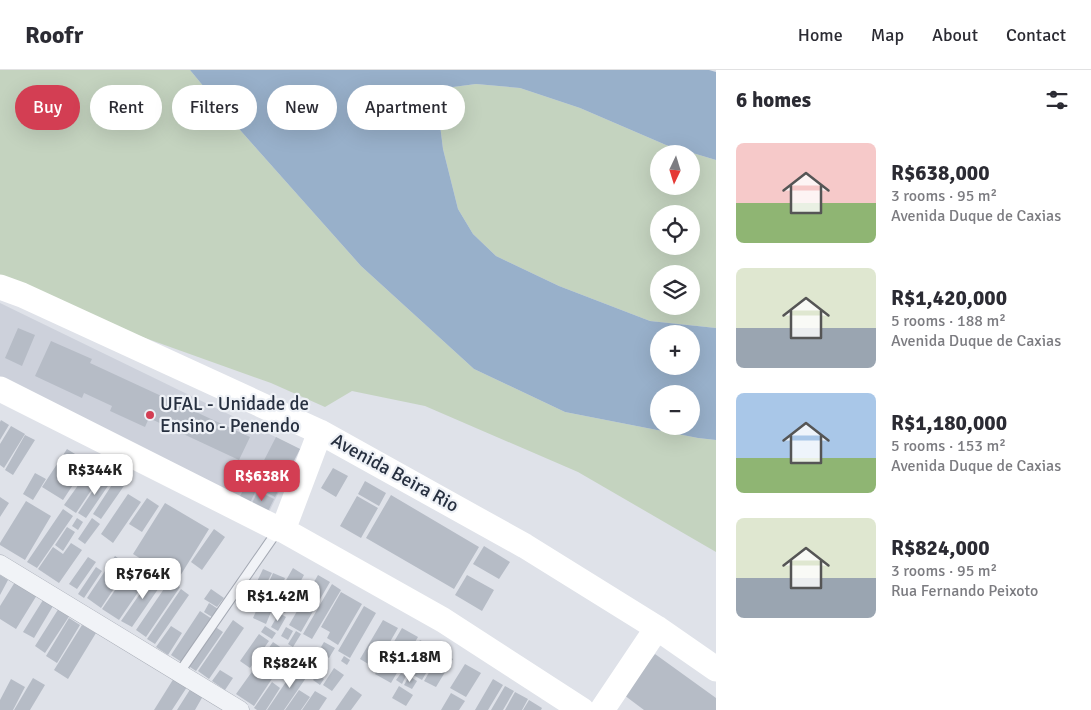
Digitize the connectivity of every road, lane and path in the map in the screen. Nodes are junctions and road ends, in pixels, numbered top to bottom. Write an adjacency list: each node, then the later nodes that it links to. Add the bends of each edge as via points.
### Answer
1 (0, 287): 3 (main road, Avenida Beira Rio)
2 (0, 389): 4 (main road)
3 (320, 432): 4 (main road); 6 (main road, Avenida Beira Rio, via 525,546)
4 (280, 530): 8 (lane); 10 (main road, via 443,620)
5 (0, 564): 8 (street)
6 (657, 628): 7 (main road, Avenida Beira Rio); 11 (main road)
7 (716, 669)
8 (179, 673): 9 (street)
9 (240, 710)
10 (582, 710)
11 (602, 710)

